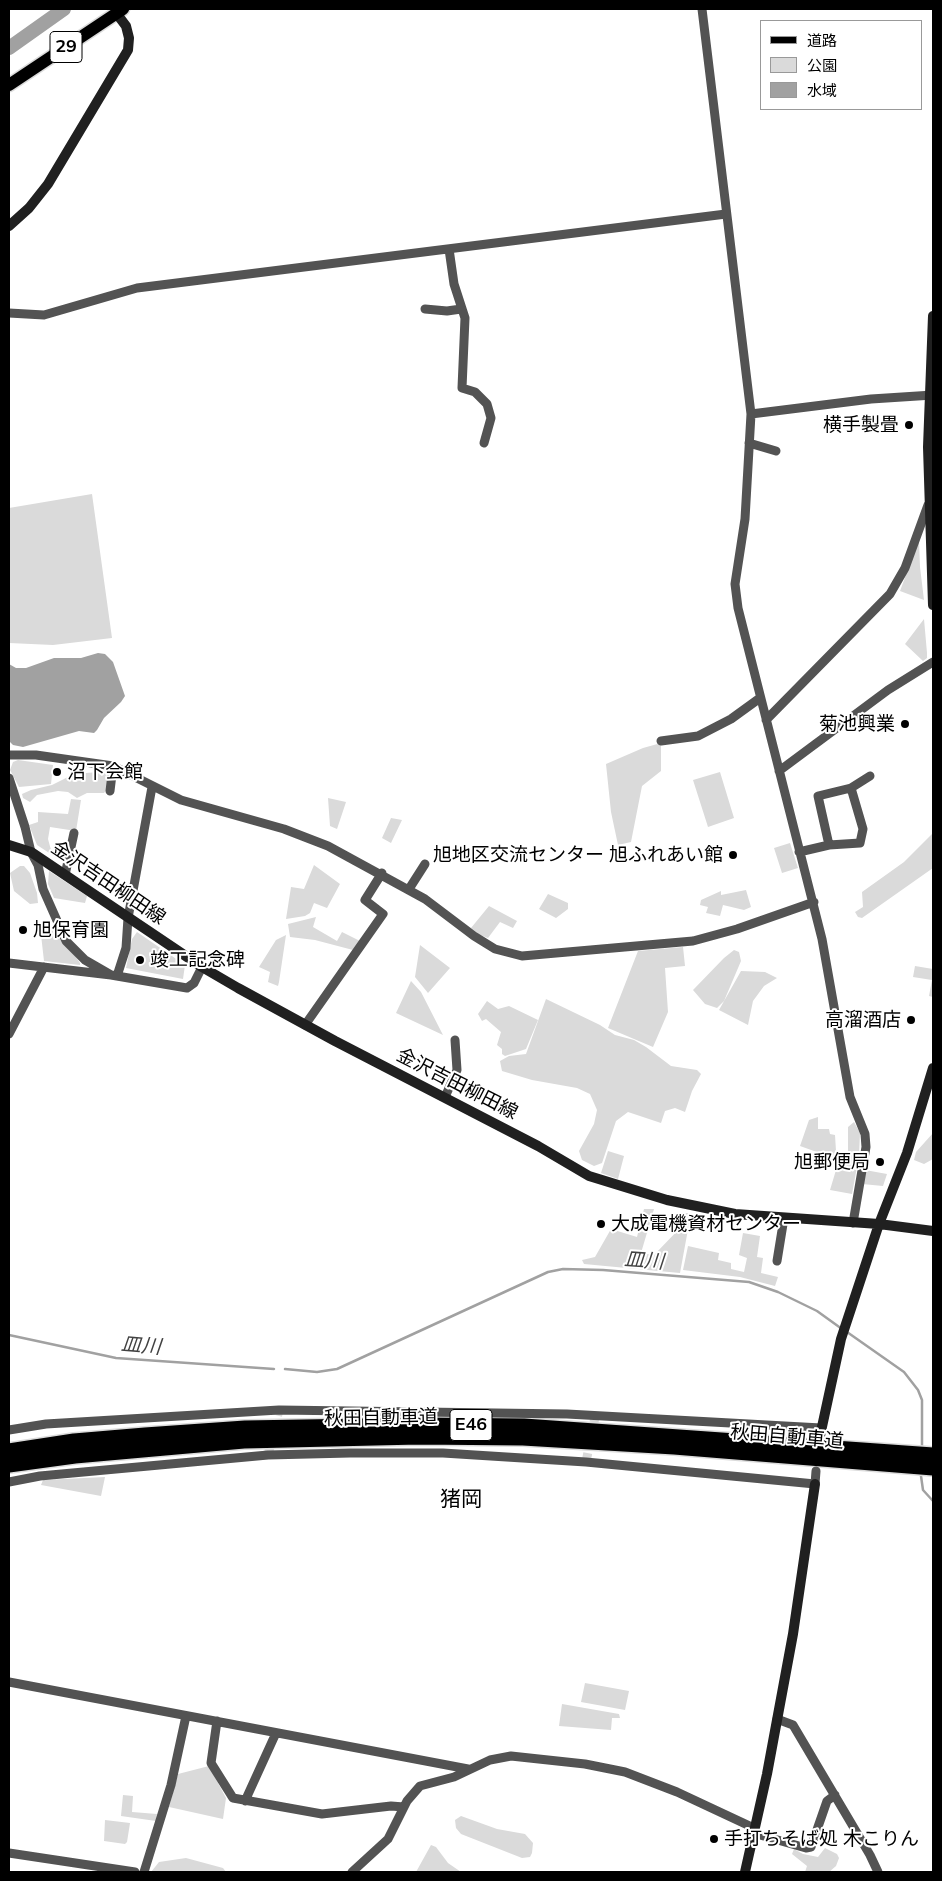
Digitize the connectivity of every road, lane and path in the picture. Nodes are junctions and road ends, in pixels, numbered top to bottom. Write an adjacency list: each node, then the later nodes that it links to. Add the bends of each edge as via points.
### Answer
1 (702, 9): 4 (street)
2 (120, 12): 3 (main road, 29); 5 (street, via 129,38 128,50 48,184)
3 (9, 85)
4 (726, 214): 6 (street); 12 (street)
5 (9, 226)
6 (449, 249): 8 (street); 9 (street, via 138,288 44,315)
7 (425, 309): 8 (street)
8 (461, 309): 13 (street, via 465,318 462,388 475,392 487,404 491,418)
9 (9, 313)
10 (933, 316): 11 (street)
11 (931, 396): 12 (street, via 800,406); 16 (street)
12 (750, 414): 14 (street)
13 (484, 443)
14 (749, 443): 15 (street); 19 (street, via 745,519 735,584)
15 (776, 451)
16 (931, 498): 17 (street); 20 (street, via 905,568 890,594)
17 (933, 605)
18 (933, 662): 24 (street, via 888,690)
19 (760, 698): 20 (street); 21 (street, via 731,720 698,736)
20 (766, 720): 24 (street)
21 (661, 741)
22 (9, 755): 23 (street, via 36,755)
23 (113, 766): 27 (street); 29 (street)
24 (779, 772): 34 (street)
25 (870, 776): 28 (street)
26 (9, 778): 33 (street)
27 (152, 787): 36 (street, via 201,807 328,846); 40 (street)
28 (851, 788): 32 (street, via 818,796); 32 (street, via 863,829 860,843)
29 (110, 791)
30 (74, 833): 37 (street)
31 (9, 845): 33 (street, 金沢吉田柳田線)
32 (829, 846): 34 (street)
33 (31, 852): 37 (street, 金沢吉田柳田線); 44 (street, via 52,914 66,941 84,960)
34 (799, 852): 39 (street)
35 (425, 864): 38 (street)
36 (382, 874): 38 (street); 45 (street, via 365,900 383,914)
37 (65, 875): 40 (street, 金沢吉田柳田線)
38 (409, 889): 39 (street, via 495,949 522,956 694,941)
39 (814, 902): 51 (street, via 850,1097 865,1134 866,1147)
40 (128, 918): 43 (street, 金沢吉田柳田線); 44 (street, via 126,948)
41 (9, 963): 42 (street)
42 (44, 967): 44 (street); 46 (street)
43 (202, 967): 44 (street, via 194,983 187,988); 45 (street, 金沢吉田柳田線)
44 (114, 975)
45 (305, 1025): 49 (street, 金沢吉田柳田線)
46 (9, 1034)
47 (456, 1040): 49 (street, via 457,1070)
48 (933, 1068): 52 (street, via 907,1153)
49 (445, 1097): 50 (street, 金沢吉田柳田線, via 589,1176 700,1208)
50 (784, 1218): 51 (street, 金沢吉田柳田線); 54 (street)
51 (853, 1223): 52 (street, 金沢吉田柳田線)
52 (879, 1224): 53 (street, 金沢吉田柳田線); 56 (street, via 841,1338)
53 (933, 1231)
54 (777, 1261)
55 (9, 1430): 56 (street, via 46,1424 279,1410 567,1414)
56 (820, 1432)
57 (9, 1451): 58 (highway, 秋田自動車道 / E46, via 165,1433 420,1425 524,1426)
58 (933, 1455)
59 (9, 1465): 60 (highway, 秋田自動車道 / E46, via 244,1440 419,1437 523,1438 674,1446)
60 (933, 1468)
61 (816, 1471): 63 (street)
62 (9, 1482): 63 (street, via 40,1476 268,1455 443,1453 586,1462)
63 (815, 1484): 66 (street)
64 (9, 1682): 65 (street)
65 (186, 1716): 67 (street); 76 (street, via 171,1785)
66 (777, 1719): 70 (street, via 793,1725); 73 (street)
67 (218, 1721): 68 (street); 71 (street, via 211,1763 228,1793)
68 (276, 1732): 69 (street); 71 (street)
69 (468, 1770): 72 (street, via 420,1786); 73 (street, via 490,1760 511,1756 625,1772 677,1792)
70 (835, 1795): 73 (street, via 827,1801 811,1847); 79 (street)
71 (245, 1801): 72 (street, via 322,1814)
72 (404, 1807): 77 (street, via 388,1840)
73 (754, 1830): 78 (street)
74 (9, 1854): 75 (street)
75 (135, 1872)
76 (144, 1872)
77 (352, 1872)
78 (744, 1872)
79 (878, 1872)

